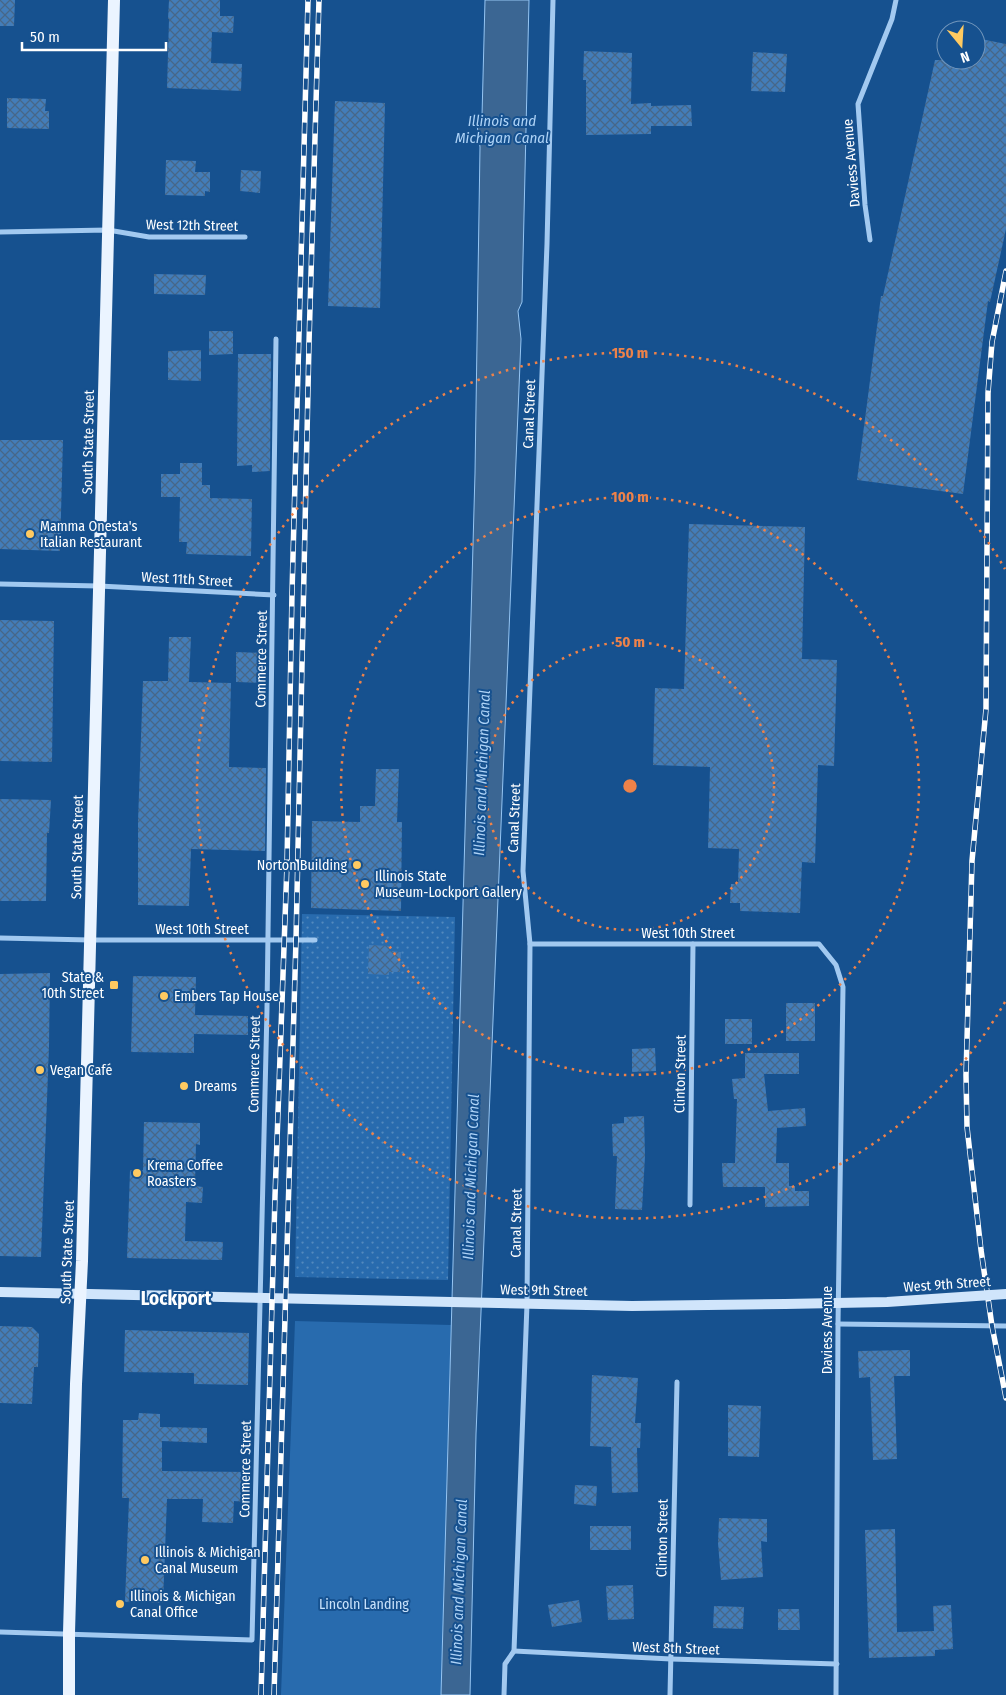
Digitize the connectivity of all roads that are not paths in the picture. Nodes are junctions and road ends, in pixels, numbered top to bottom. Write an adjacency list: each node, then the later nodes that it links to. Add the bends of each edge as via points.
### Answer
1 (114, 0): 4 (main road, South State Street)
2 (553, 0): 16 (street, Canal Street, via 523,871)
3 (896, 0): 7 (street, Daviess Avenue, via 892,19 858,104)
4 (108, 230): 5 (street, West 12th Street); 6 (street, West 12th Street, via 149,237); 10 (main road, South State Street)
5 (0, 232)
6 (246, 237)
7 (870, 240)
8 (276, 339): 11 (street, Commerce Street)
9 (0, 584): 10 (street, West 11th Street)
10 (99, 586): 11 (street, West 11th Street); 13 (main road, South State Street)
11 (274, 595): 14 (street, Commerce Street)
12 (0, 938): 13 (street, West 10th Street)
13 (90, 940): 14 (street, West 10th Street); 21 (main road, South State Street)
14 (267, 940): 15 (street, West 10th Street); 23 (street, Commerce Street)
15 (315, 940)
16 (530, 944): 17 (street, West 10th Street); 24 (street, Canal Street)
17 (693, 944): 18 (street, West 10th Street, via 819,944); 19 (street, Clinton Street)
18 (836, 965): 25 (street, Daviess Avenue, via 843,987)
19 (690, 1205)
20 (0, 1292): 21 (main road, West 9th Street)
21 (81, 1294): 23 (main road, West 9th Street); 29 (main road, South State Street)
22 (1006, 1294): 24 (main road, West 9th Street, bridge, via 887,1302 632,1306)
23 (261, 1298): 24 (main road, West 9th Street); 29 (street, Commerce Street, via 252,1640)
24 (527, 1304): 30 (street, Canal Street)
25 (838, 1324): 26 (street); 32 (street, Daviess Avenue)
26 (1006, 1326)
27 (677, 1382): 31 (street, Clinton Street)
28 (0, 1632): 29 (street)
29 (69, 1633): 33 (main road, South State Street)
30 (514, 1651): 31 (street, West 8th Street); 34 (street, Canal Street, via 505,1664)
31 (671, 1659): 32 (street, West 8th Street); 35 (street, Clinton Street)
32 (837, 1664): 36 (street, Daviess Avenue)
33 (69, 1695)
34 (504, 1695)
35 (670, 1695)
36 (836, 1695)

